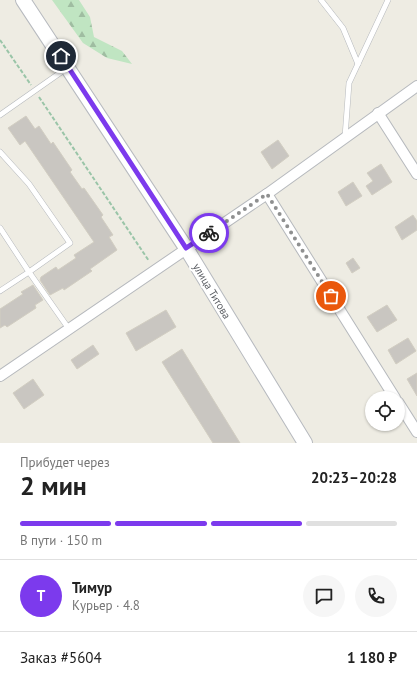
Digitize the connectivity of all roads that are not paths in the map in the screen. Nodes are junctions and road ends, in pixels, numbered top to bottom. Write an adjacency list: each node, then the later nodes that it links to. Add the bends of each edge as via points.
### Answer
1 (23, 0): 5 (main road, улица Титова)
2 (321, 0): 4 (lane, via 343,28)
3 (388, 0): 4 (lane)
4 (358, 64): 9 (lane, via 349,84)
5 (68, 68): 8 (lane); 14 (main road, улица Титова)
6 (417, 86): 7 (street)
7 (378, 113): 9 (street); 11 (street)
8 (0, 115)
9 (345, 137): 12 (street)
10 (0, 152): 15 (lane, via 29,184 70,243)
11 (417, 174)
12 (267, 194): 14 (street); 19 (street)
13 (0, 228): 15 (lane)
14 (186, 248): 17 (street); 22 (main road, улица Титова)
15 (29, 272): 16 (lane); 17 (lane)
16 (0, 291)
17 (69, 329): 18 (street)
18 (0, 376)
19 (391, 391)
20 (405, 413): 21 (street)
21 (417, 432)
22 (305, 443)

